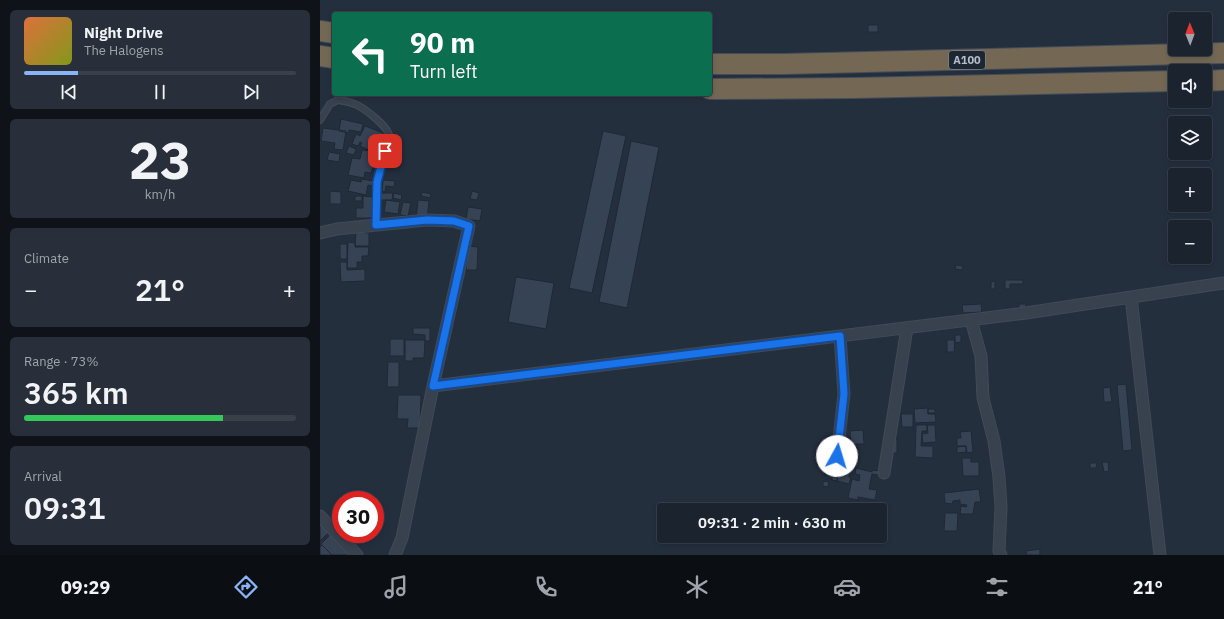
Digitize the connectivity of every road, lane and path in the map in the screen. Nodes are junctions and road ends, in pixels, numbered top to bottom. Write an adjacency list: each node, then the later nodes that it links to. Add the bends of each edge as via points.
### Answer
1 (320, 31): 2 (highway)
2 (332, 33)
3 (1224, 53): 6 (highway, A100 / A100)
4 (320, 56): 5 (highway)
5 (332, 58)
6 (712, 64)
7 (1224, 80): 9 (highway)
8 (1168, 81): 10 (highway, A100)
9 (1212, 81)
10 (712, 89)
11 (320, 120): 12 (lane, via 330,104 338,100 358,105 389,132 377,182)
12 (376, 225): 13 (street); 19 (street, via 427,220 454,221 469,226)
13 (320, 233)
14 (1224, 283): 15 (street)
15 (1131, 297): 16 (street); 26 (street)
16 (971, 320): 17 (street); 25 (street, via 981,356 983,398 994,441 1001,507)
17 (907, 328): 18 (street); 21 (street)
18 (840, 336): 19 (street); 20 (street, via 844,394)
19 (433, 386): 24 (street, via 402,538)
20 (837, 456)
21 (884, 473)
22 (320, 516): 23 (street)
23 (358, 555)
24 (395, 555)
25 (1001, 555)
26 (1160, 555)

